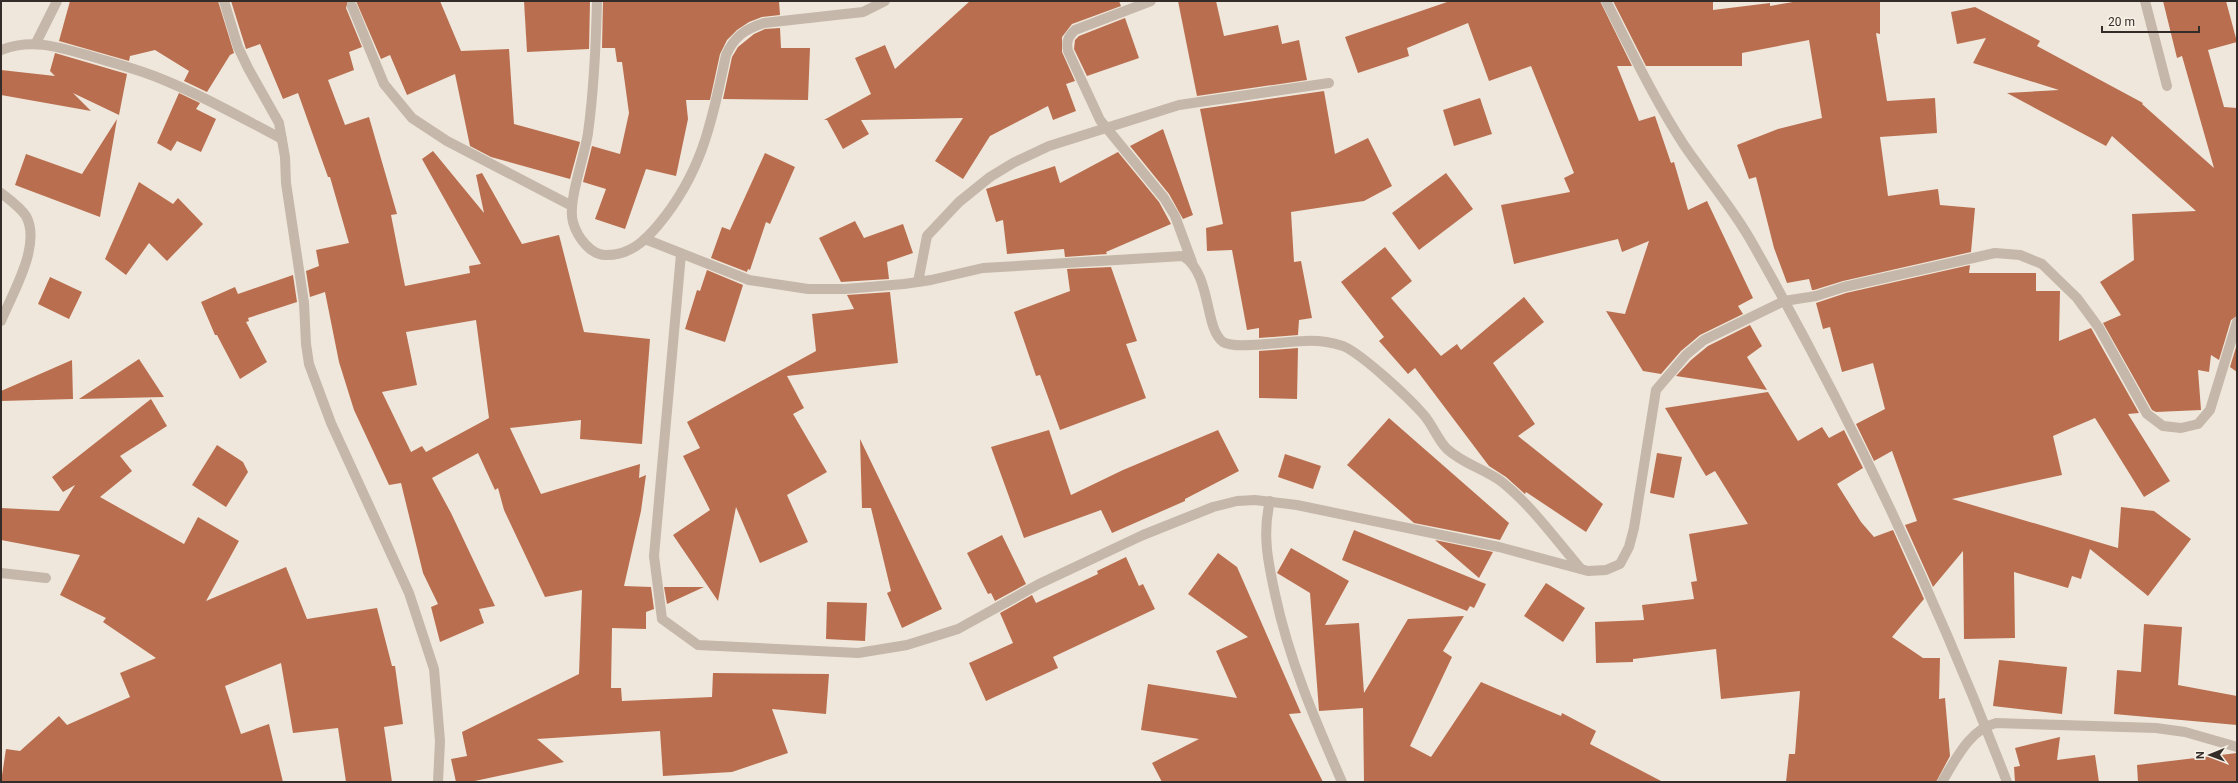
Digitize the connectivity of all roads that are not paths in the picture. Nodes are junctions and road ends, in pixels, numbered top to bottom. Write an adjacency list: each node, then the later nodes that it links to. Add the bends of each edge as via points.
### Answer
1 (57, 1): 9 (street)
2 (224, 1): 14 (street, via 238,47 273,111)
3 (597, 1): 16 (street, via 596,59 588,135)
4 (885, 1): 17 (street, via 863,12 764,23 739,35 731,43 726,55 713,116 692,176 675,205)
5 (1151, 1): 13 (street, via 1075,30 1066,44)
6 (1606, 1): 21 (street, via 1655,99 1703,173 1749,236)
7 (2145, 1): 12 (street)
8 (352, 6): 16 (street, via 384,84 412,118 447,141)
9 (36, 43): 10 (street, via 16,44); 14 (street, via 136,69)
10 (1, 50)
11 (1329, 83): 13 (street, via 1178,105)
12 (2167, 86)
13 (1105, 127): 19 (street, via 1164,198 1175,216); 20 (street, via 1049,146 1013,163 990,177 959,202 927,236)
14 (282, 139): 30 (street, via 304,303 309,364 331,423 409,593 434,669 440,741)
15 (1, 193): 22 (street, via 16,204 26,217 31,246)
16 (572, 206): 17 (street, via 572,222 580,238 590,249 602,256 619,255 634,250)
17 (645, 239): 18 (street)
18 (681, 254): 20 (street, via 741,277 774,285 808,289 845,289); 24 (street, via 654,556 662,619 698,645 858,653 908,645 958,629 1039,584 1143,535 1213,507 1238,501)
19 (1192, 262): 20 (street, via 1183,256 1166,256 984,268); 25 (street, via 1198,271 1215,331 1223,342 1236,345 1304,340 1328,342 1359,355 1424,415 1447,449 1500,480 1515,492)
20 (918, 282)
21 (1784, 301): 23 (street, via 1816,296 1844,287 1995,254 2020,256 2042,264 2078,298 2099,328 2147,414 2163,426 2181,428 2198,424 2210,410); 25 (street, via 1704,340 1686,355 1656,390 1629,547 1620,564 1606,570); 28 (street, via 1861,445)
22 (1, 321)
23 (2237, 322)
24 (1270, 501): 25 (street, via 1491,546); 31 (street, via 1265,539 1281,620 1308,702)
25 (1581, 569)
26 (1, 573): 27 (street)
27 (46, 578)
28 (1985, 726): 29 (street, via 1996,724 2156,728 2185,732); 32 (street, via 1975,733); 33 (street)
29 (2237, 747)
30 (438, 782)
31 (1342, 782)
32 (1942, 782)
33 (2007, 782)

